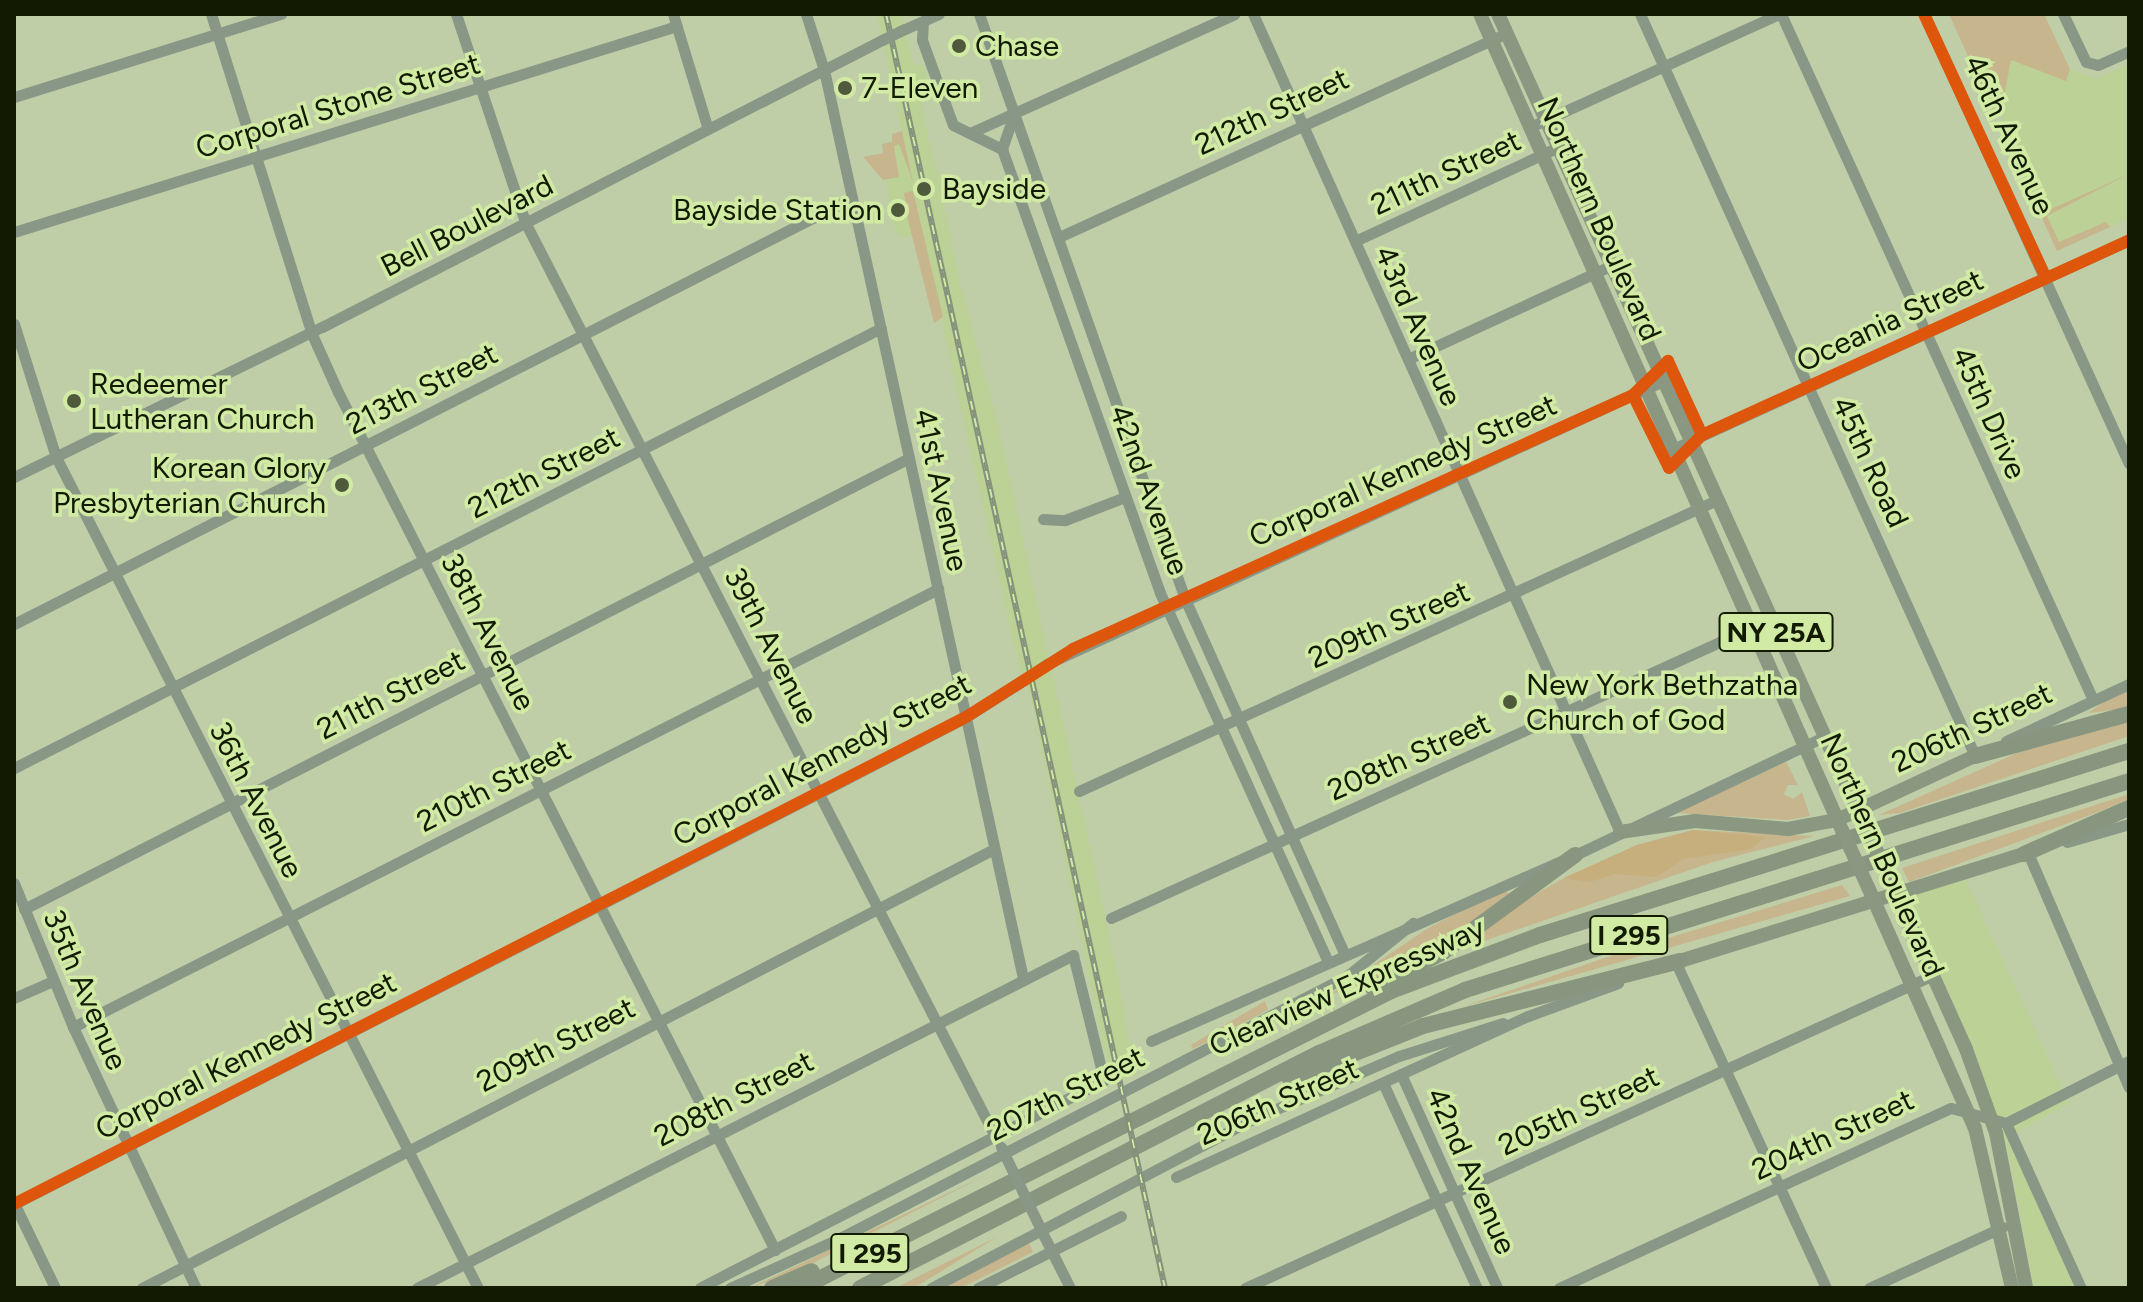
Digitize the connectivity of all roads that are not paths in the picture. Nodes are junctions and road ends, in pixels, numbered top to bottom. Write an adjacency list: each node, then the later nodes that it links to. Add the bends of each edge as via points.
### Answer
1 (211, 14): 18 (street, 38th Avenue)
2 (281, 14): 18 (street)
3 (456, 14): 23 (street, 39th Avenue)
4 (806, 14): 22 (street, 41st Avenue)
5 (939, 14): 16 (street, Bell Boulevard)
6 (979, 14): 25 (street, 42nd Avenue)
7 (1235, 14): 25 (street)
8 (1253, 14): 26 (street, 43rd Avenue)
9 (1480, 14): 19 (main road, Northern Boulevard)
10 (1498, 14): 17 (main road, Northern Boulevard)
11 (1640, 14): 21 (street, 45th Road)
12 (1780, 14): 21 (street, 211th Street); 46 (street, 45th Drive)
13 (1924, 14): 41 (street, 46th Avenue)
14 (2063, 14): 20 (street, via 2082,58 2098,65)
15 (675, 20): 23 (street, Corporal Stone Street); 28 (street)
16 (923, 21): 22 (street, Bell Boulevard, bridge); 29 (street, via 922,40 933,78 941,83 953,125)
17 (1506, 33): 19 (street, 212th Street); 27 (main road, Northern Boulevard)
18 (218, 34): 24 (street); 32 (street, 38th Avenue)
19 (1491, 39): 26 (street, 212th Street); 27 (main road, Northern Boulevard)
20 (2129, 51)
21 (1663, 67): 27 (street, 211th Street); 51 (street, 45th Road)
22 (824, 70): 28 (street, Bell Boulevard); 33 (street, 41st Avenue)
23 (479, 88): 32 (street, Corporal Stone Street); 34 (street, 39th Avenue)
24 (14, 97)
25 (1014, 114): 29 (street); 30 (street); 36 (street, 42nd Avenue)
26 (1302, 123): 36 (street, 212th Street); 38 (street, 43rd Avenue)
27 (1537, 124): 31 (main road, Northern Boulevard)
28 (708, 129): 34 (street, Bell Boulevard)
29 (970, 133): 30 (street)
30 (1002, 149): 48 (street, 42nd Avenue)
31 (1550, 152): 38 (street, 211th Street); 39 (main road, Northern Boulevard / NY 25A); 40 (main road, Northern Boulevard)
32 (256, 157): 35 (street, Corporal Stone Street); 45 (street, 38th Avenue)
33 (852, 198): 43 (street, 41st Avenue); 47 (street, 213th Street)
34 (526, 224): 45 (street, Bell Boulevard); 47 (street, 39th Avenue)
35 (14, 232)
36 (1059, 237): 44 (street, 42nd Avenue)
37 (2129, 240): 41 (street, Oceania Street)
38 (1355, 241): 49 (street, 43rd Avenue)
39 (1610, 266): 40 (street); 50 (main road, Northern Boulevard / NY 25A)
40 (1595, 273): 49 (street); 52 (main road, Northern Boulevard)
41 (2046, 278): 46 (street, Oceania Street); 59 (street, 46th Avenue)
42 (14, 324): 57 (street, 36th Avenue)
43 (881, 328): 55 (street, 212th Street); 58 (street, 41st Avenue)
44 (1091, 331): 48 (street); 71 (street, 42nd Avenue)
45 (311, 332): 54 (street, 38th Avenue); 57 (street, Bell Boulevard)
46 (1926, 332): 51 (street, Oceania Street); 80 (street, 45th Drive)
47 (583, 334): 54 (street, 213th Street); 55 (street, 39th Avenue)
48 (1071, 339): 62 (street, 42nd Avenue)
49 (1408, 359): 60 (street, 43rd Avenue)
50 (1663, 381): 52 (street, Corporal Kennedy Street); 53 (main road, Northern Boulevard / NY 25A)
51 (1809, 387): 53 (street, Oceania Street); 89 (street, 45th Road)
52 (1646, 389): 56 (main road, Northern Boulevard); 60 (street, Corporal Kennedy Street)
53 (1690, 441): 56 (street, Oceania Street); 63 (main road, Northern Boulevard / NY 25A)
54 (365, 445): 66 (street, 38th Avenue); 68 (street, 213th Street)
55 (643, 449): 66 (street, 212th Street); 67 (street, 39th Avenue)
56 (1673, 449): 64 (main road, Northern Boulevard)
57 (56, 457): 61 (street, Bell Boulevard); 68 (street, 36th Avenue)
58 (909, 458): 67 (street, 211th Street); 69 (street, 41st Avenue)
59 (2129, 463)
60 (1457, 475): 70 (street, 43rd Avenue); 71 (street, Corporal Kennedy Street)
61 (14, 477)
62 (1125, 497): 65 (street, via 1065,520); 72 (street, 42nd Avenue)
63 (1717, 500): 64 (street, 209th Street); 73 (main road, Northern Boulevard / NY 25A)
64 (1700, 509): 70 (street, 209th Street); 75 (main road, Northern Boulevard)
65 (1043, 519)
66 (424, 560): 76 (street, 38th Avenue); 79 (street, 212th Street)
67 (702, 563): 76 (street, 211th Street); 77 (street, 39th Avenue)
68 (114, 574): 74 (street, 213th Street); 79 (street, 36th Avenue)
69 (938, 589): 77 (street, 210th Street); 83 (street, 41st Avenue)
70 (1514, 595): 81 (street, 43rd Avenue); 84 (street, 209th Street)
71 (1185, 599): 72 (street, Corporal Kennedy Street); 84 (street, 42nd Avenue)
72 (1167, 607): 83 (street, Corporal Kennedy Street, bridge, via 1047,664); 85 (street, 42nd Avenue)
73 (1770, 619): 75 (street, 208th Street); 86 (main road, Northern Boulevard / NY 25A)
74 (14, 624)
75 (1752, 627): 81 (street, 208th Street); 87 (main road, Northern Boulevard)
76 (483, 675): 92 (street, 38th Avenue); 95 (street, 211th Street)
77 (759, 677): 92 (street, 210th Street); 94 (street, 39th Avenue)
78 (2129, 684): 80 (street, 206th Street)
79 (172, 689): 90 (street, 212th Street); 95 (street, 36th Avenue)
80 (2093, 700): 89 (street, 206th Street)
81 (1565, 713): 100 (street, 43rd Avenue); 101 (street, 208th Street)
82 (2129, 714): 89 (highway)
83 (966, 717): 94 (street, Corporal Kennedy Street); 103 (street, 41st Avenue)
84 (1238, 719): 85 (street, 209th Street); 101 (street, 42nd Avenue)
85 (1222, 727): 93 (street, 209th Street); 102 (street, 42nd Avenue)
86 (1824, 737): 87 (street); 97 (main road, Northern Boulevard / NY 25A)
87 (1805, 746): 99 (main road, Northern Boulevard); 100 (street)
88 (2129, 751): 132 (highway, Clearview Expressway / I 295, via 1527,939 1391,991)
89 (1975, 756): 97 (main road, 206th Street)
90 (14, 768)
91 (2129, 781): 138 (highway, Clearview Expressway / I 295, via 1465,990 1319,1053)
92 (541, 790): 108 (street, 38th Avenue); 111 (street, 210th Street)
93 (1079, 791)
94 (819, 793): 108 (street, Corporal Kennedy Street); 109 (street, 39th Avenue)
95 (230, 804): 110 (street, 211th Street); 111 (street, 36th Avenue)
96 (2129, 808): 104 (highway)
97 (1861, 816): 99 (main road, 206th Street); 107 (main road, Northern Boulevard / NY 25A, bridge, via 1890,880)
98 (2129, 824): 104 (street)
99 (1839, 825): 100 (main road, 206th Street, via 1788,829 1695,821); 107 (main road, Northern Boulevard, bridge, via 1868,887)
100 (1620, 832): 105 (street)
101 (1291, 836): 102 (street, 208th Street); 114 (street, 42nd Avenue)
102 (1275, 843): 112 (street, 208th Street); 115 (street, 42nd Avenue)
103 (994, 849): 109 (street, 209th Street); 118 (street, 41st Avenue)
104 (2024, 854): 107 (main road); 128 (street)
105 (1575, 855): 113 (street, Clearview Expressway); 132 (highway, via 1443,952)
106 (14, 883): 110 (street, 35th Avenue)
107 (1886, 899): 116 (main road); 117 (main road, Northern Boulevard / NY 25A); 120 (main road, Northern Boulevard)
108 (600, 905): 123 (street, 38th Avenue); 126 (street, Corporal Kennedy Street)
109 (877, 908): 123 (street, 209th Street); 124 (street, 39th Avenue)
110 (24, 909): 119 (street, 35th Avenue)
111 (289, 918): 125 (street, 210th Street); 126 (street, 36th Avenue)
112 (1111, 918)
113 (1413, 923): 114 (street, Clearview Expressway); 161 (street, 207th Street, via 1347,976 840,1238)
114 (1344, 953): 115 (street, Clearview Expressway)
115 (1327, 960): 127 (street, Clearview Expressway)
116 (1680, 961): 122 (street); 129 (street); 138 (highway, via 1423,1026)
117 (1933, 975): 120 (street, 205th Street); 135 (main road, Northern Boulevard / NY 25A)
118 (1023, 978): 124 (street, 208th Street); 137 (street, 208th Street, via 1073,955 1104,1080)
119 (53, 981): 121 (street); 125 (street, 35th Avenue)
120 (1912, 985): 129 (street, 205th Street); 134 (main road, Northern Boulevard)
121 (14, 998)
122 (1528, 1016): 130 (street); 166 (street, via 1399,1056 1251,1120)
123 (658, 1019): 136 (street, 38th Avenue); 140 (street, 209th Street)
124 (936, 1023): 136 (street, 208th Street); 137 (street, 39th Avenue)
125 (73, 1027): 139 (street, 35th Avenue)
126 (347, 1033): 139 (street, Corporal Kennedy Street); 140 (street, 36th Avenue)
127 (1151, 1041)
128 (2124, 1063): 133 (street); 135 (street)
129 (1727, 1070): 142 (street); 143 (street, 205th Street)
130 (1401, 1074): 131 (street, 206th Street); 143 (street, 42nd Avenue)
131 (1383, 1083): 141 (street, 206th Street); 144 (street, 42nd Avenue)
132 (1198, 1084): 147 (highway, Clearview Expressway / I 295)
133 (2129, 1087)
134 (1969, 1114): 135 (street, 204th Street); 142 (street, 204th Street, via 1951,1108); 150 (main road, Northern Boulevard, via 1985,1156)
135 (1999, 1122): 148 (main road, Northern Boulevard); 177 (street)
136 (717, 1134): 151 (street, 38th Avenue); 153 (street, 208th Street)
137 (995, 1134): 151 (street); 152 (street, 39th Avenue, bridge)
138 (1149, 1140): 149 (highway, Clearview Expressway / I 295)
139 (129, 1146): 145 (street, Corporal Kennedy Street); 154 (street, 35th Avenue)
140 (406, 1148): 153 (street, 36th Avenue); 154 (street, 209th Street)
141 (1176, 1177)
142 (1780, 1186): 172 (street, 204th Street); 173 (street)
143 (1455, 1194): 144 (street, 205th Street); 171 (street, 42nd Avenue)
144 (1436, 1203): 169 (street, 205th Street); 170 (street, 42nd Avenue)
145 (14, 1204): 155 (street)
146 (1121, 1216): 152 (street)
147 (939, 1218): 162 (highway); 163 (highway, Clearview Expressway / I 295)
148 (2015, 1222): 150 (street); 176 (main road, Northern Boulevard)
149 (976, 1229): 164 (highway, Clearview Expressway / I 295); 165 (highway)
150 (2000, 1229): 174 (street); 175 (main road, Northern Boulevard)
151 (775, 1250): 160 (street)
152 (1052, 1252): 167 (street); 168 (street, 39th Avenue)
153 (465, 1263): 158 (street, 208th Street); 159 (street, 36th Avenue)
154 (185, 1264): 156 (street, 209th Street); 157 (street, 35th Avenue)
155 (55, 1288)
156 (142, 1288)
157 (196, 1288)
158 (417, 1288)
159 (478, 1288)
160 (700, 1288)
161 (730, 1288)
162 (772, 1288)
163 (801, 1288)
164 (860, 1288)
165 (872, 1288)
166 (931, 1288)
167 (978, 1288)
168 (1070, 1288)
169 (1245, 1288)
170 (1477, 1288)
171 (1497, 1288)
172 (1559, 1288)
173 (1826, 1288)
174 (1869, 1288)
175 (2012, 1288)
176 (2026, 1288)
177 (2081, 1288)

